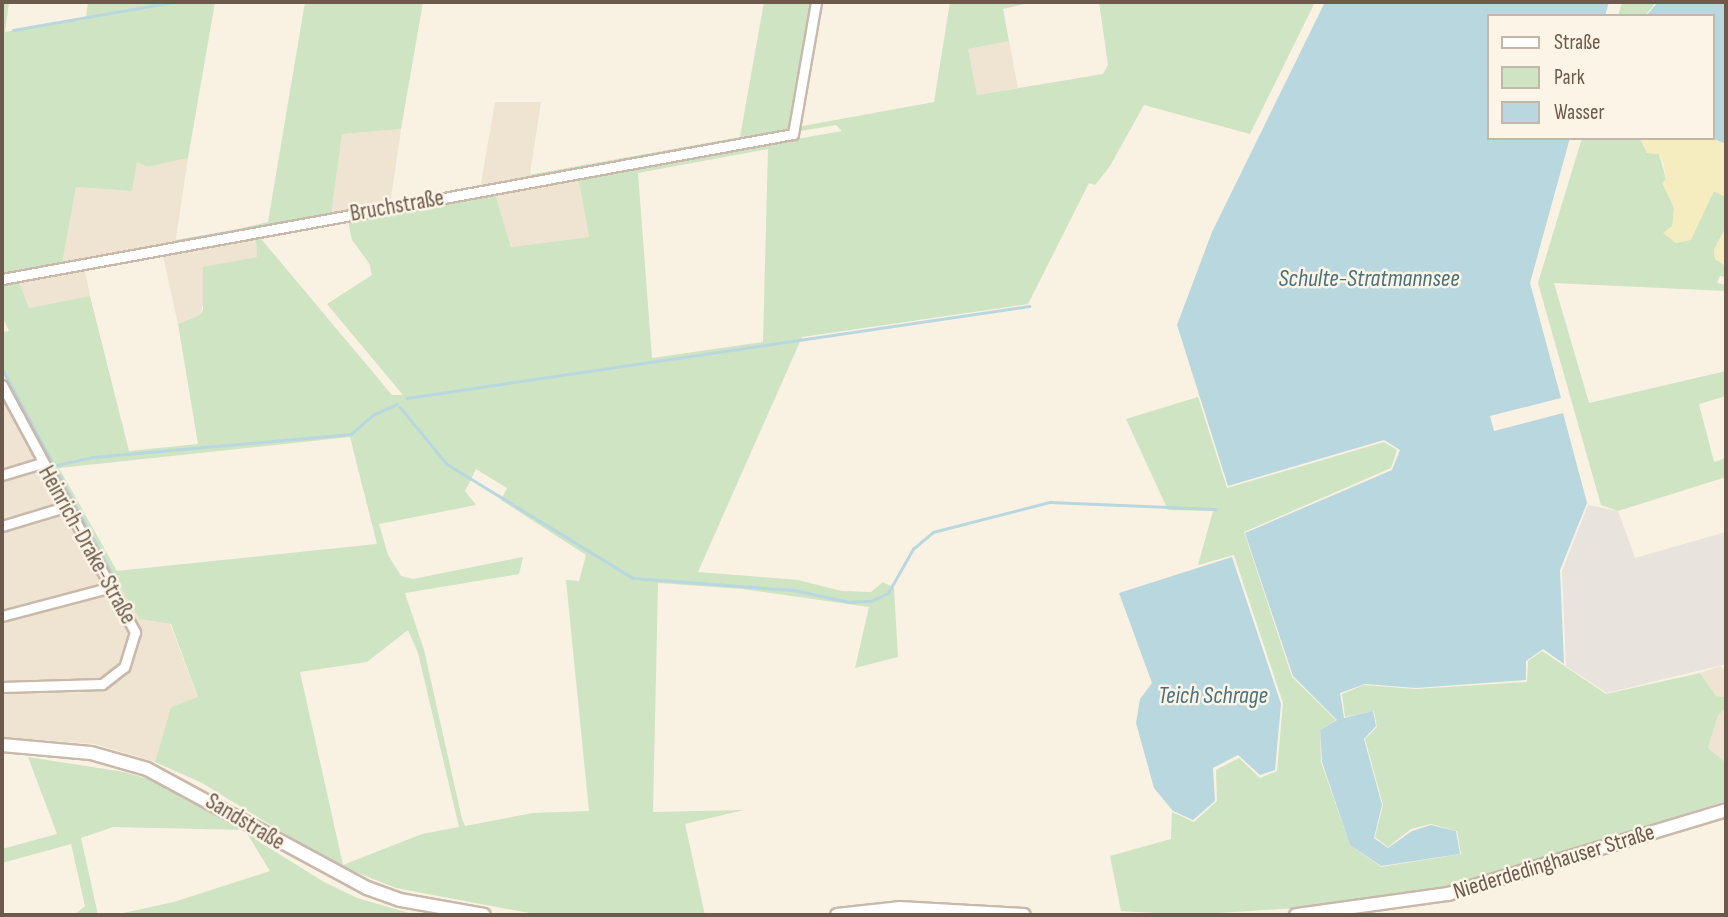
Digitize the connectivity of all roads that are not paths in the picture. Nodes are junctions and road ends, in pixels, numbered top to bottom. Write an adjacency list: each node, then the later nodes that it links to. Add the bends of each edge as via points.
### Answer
1 (816, 2): 2 (street, Bruchstraße, via 793,134)
2 (2, 279)
3 (2, 386): 4 (street, Heinrich-Drake-Straße)
4 (42, 463): 5 (street); 6 (street, Heinrich-Drake-Straße)
5 (2, 475)
6 (65, 507): 7 (street); 8 (street, Heinrich-Drake-Straße)
7 (2, 526)
8 (112, 587): 9 (street); 10 (street, Heinrich-Drake-Straße, via 135,632 130,658 115,677 88,687)
9 (2, 616)
10 (2, 687)
11 (2, 745): 13 (main road, Sandstraße, via 91,753 147,769 367,888 400,900)
12 (1726, 810): 16 (main road, Niederdedinghauser Straße, via 1448,894)
13 (484, 915)
14 (837, 915): 15 (main road, via 899,908)
15 (1024, 915)
16 (1296, 915)

